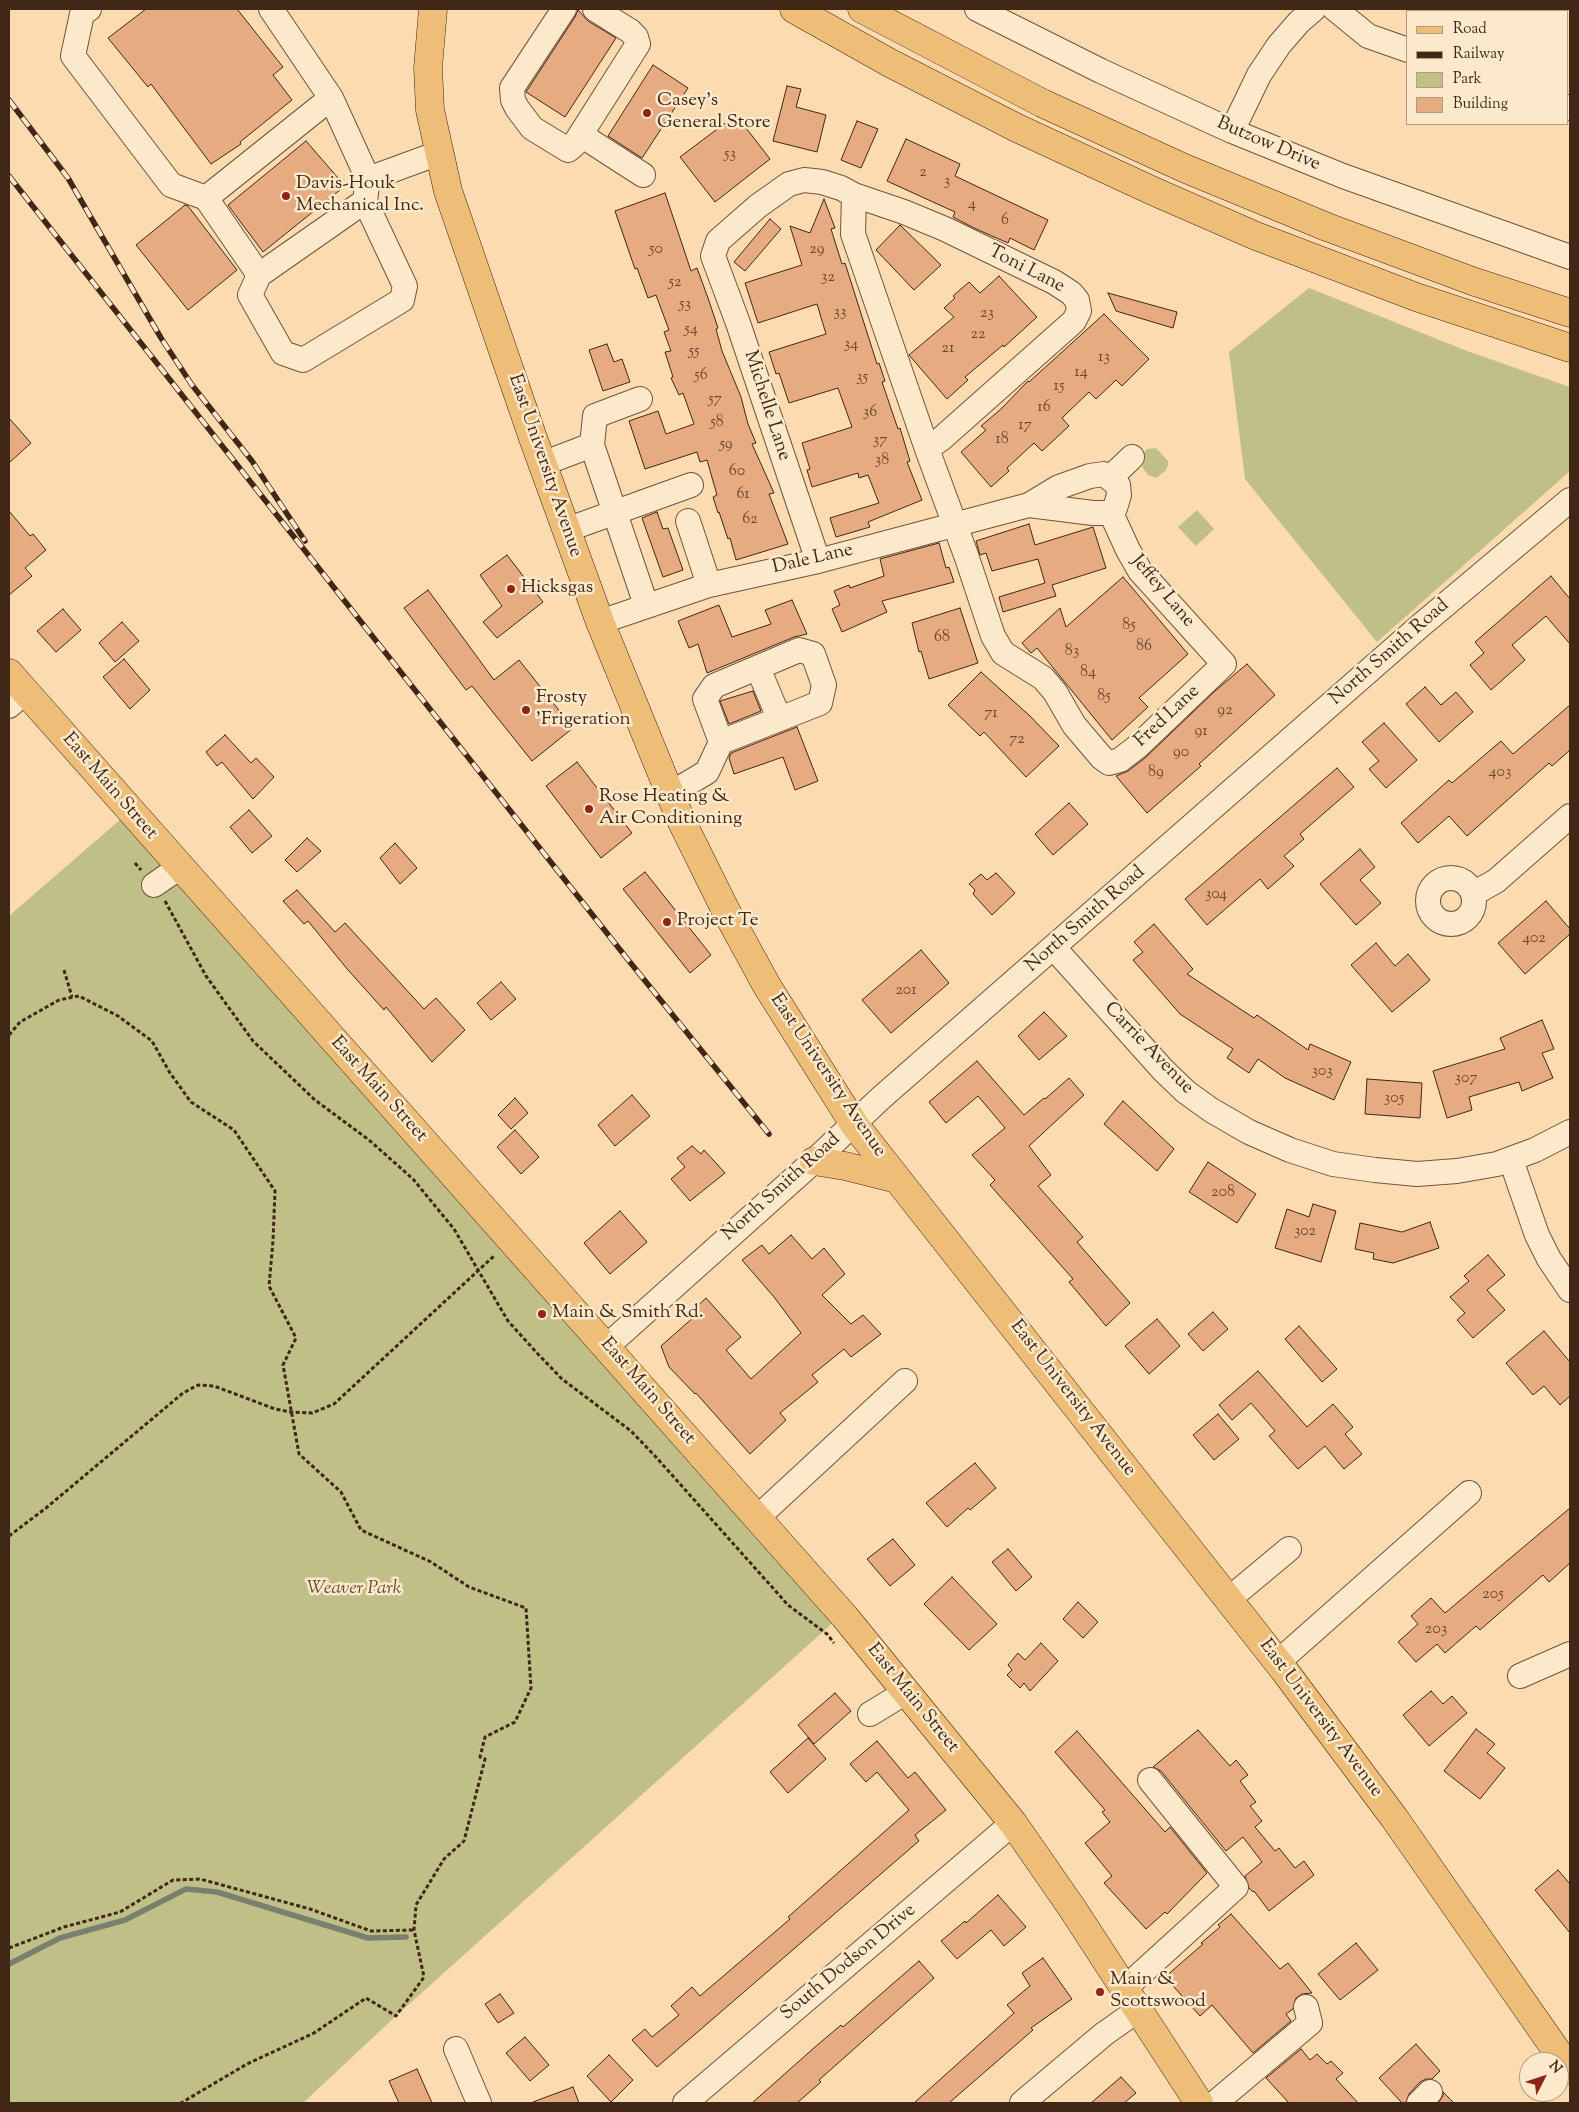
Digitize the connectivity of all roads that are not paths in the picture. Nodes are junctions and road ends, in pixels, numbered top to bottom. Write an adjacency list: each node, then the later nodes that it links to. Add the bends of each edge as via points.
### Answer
1 (89, 9): 19 (street, via 82,14 73,56 171,186)
2 (270, 9): 12 (street)
3 (432, 9): 15 (main road, East University Avenue, via 428,68 430,110)
4 (564, 9): 14 (street, via 512,88 513,100 532,128 561,147 568,150)
5 (595, 9): 14 (street, via 630,31 638,44)
6 (794, 9): 24 (main road, via 1017,128 1256,236 1416,296)
7 (862, 9): 23 (main road, via 1042,102 1184,168 1327,227 1474,282)
8 (977, 9): 13 (street, Butzow Drive, via 1101,72)
9 (1314, 9): 13 (street, via 1279,45 1259,75)
10 (1335, 9): 11 (street, via 1368,36)
11 (1406, 49)
12 (331, 98): 17 (street); 19 (street)
13 (1232, 131): 21 (street, Butzow Drive, via 1343,176)
14 (581, 134): 16 (street)
15 (439, 153): 17 (street); 29 (main road, East University Avenue, via 448,191)
16 (643, 175)
17 (366, 190): 22 (street); 22 (street, via 405,286 402,300 303,360 283,354 250,295)
18 (854, 195): 20 (street, Toni Lane, via 822,182 804,180 789,184 718,241); 27 (street, via 853,234); 27 (street, Toni Lane, via 945,229 1054,282 1077,300 1079,311 1074,321)
19 (206, 198): 22 (street)
20 (714, 251): 39 (street, Michelle Lane, via 713,256)
21 (1570, 258)
22 (259, 275)
23 (1570, 313)
24 (1570, 348)
25 (640, 399): 26 (street, via 595,416)
26 (592, 445): 29 (street); 35 (street)
27 (927, 449): 37 (street)
28 (1132, 457): 30 (street)
29 (542, 464): 38 (main road, East University Avenue)
30 (1110, 478): 33 (street, Dale Lane, via 1104,474 1090,476 1059,487); 34 (street, via 1118,485 1119,495)
31 (691, 485): 35 (street)
32 (1570, 501): 53 (street, North Smith Road, via 1420,626)
33 (1029, 504): 34 (street, Dale Lane, via 1093,513); 37 (street, Dale Lane)
34 (1111, 512): 43 (street, Jeffey Lane, via 1140,570)
35 (615, 513): 38 (street); 41 (street)
36 (688, 521): 40 (street)
37 (954, 524): 39 (street, Dale Lane); 43 (street, Fred Lane, via 993,636 1003,653 1043,678 1074,725 1109,763 1120,760 1137,746)
38 (566, 530): 42 (main road, East University Avenue)
39 (818, 561): 40 (street, Dale Lane)
40 (709, 586): 41 (street, Dale Lane)
41 (646, 605): 42 (street, Dale Lane)
42 (600, 622): 48 (main road, East University Avenue)
43 (1224, 664)
44 (758, 668): 46 (street); 46 (street, via 799,650 812,654 824,685 820,703); 47 (street, via 714,686 705,699)
45 (14, 690): 50 (main road, East Main Street)
46 (779, 718): 47 (street)
47 (721, 742): 48 (street, via 707,772)
48 (670, 794): 54 (main road, East University Avenue, via 725,909 767,986)
49 (1570, 816): 52 (street, via 1496,881)
50 (180, 867): 51 (street); 60 (main road, East Main Street)
51 (154, 886)
52 (1473, 894)
53 (1054, 948): 54 (street, North Smith Road); 56 (street, Carrie Avenue, via 1163,1070 1211,1110 1249,1132 1333,1164 1374,1170 1416,1174 1457,1171)
54 (854, 1124): 57 (street, North Smith Road); 58 (main road, East University Avenue)
55 (1570, 1132): 56 (street, Carrie Avenue)
56 (1511, 1160): 59 (street, via 1537,1235)
57 (814, 1161): 58 (main road); 60 (street, North Smith Road)
58 (897, 1179): 65 (main road, East University Avenue)
59 (1570, 1290)
60 (606, 1347): 63 (main road, East Main Street)
61 (905, 1381): 63 (street)
62 (1469, 1493): 67 (street)
63 (757, 1518): 69 (main road, East Main Street, via 845,1616)
64 (1288, 1550): 65 (street)
65 (1229, 1599): 67 (main road, East University Avenue)
66 (1570, 1654): 68 (street)
67 (1278, 1662): 76 (main road, East University Avenue, via 1395,1819)
68 (1520, 1676)
69 (906, 1692): 70 (street); 72 (main road, East Main Street)
70 (870, 1714)
71 (1150, 1780): 73 (street, via 1236,1887)
72 (1013, 1823): 73 (main road, East Main Street); 78 (street, South Dodson Drive)
73 (1131, 1999): 79 (street, via 1104,2034); 80 (main road, East Main Street)
74 (1306, 2007): 81 (street, via 1310,2022)
75 (456, 2049): 77 (street)
76 (1570, 2070)
77 (479, 2103)
78 (685, 2103)
79 (1022, 2103)
80 (1199, 2103)
81 (1215, 2103)

